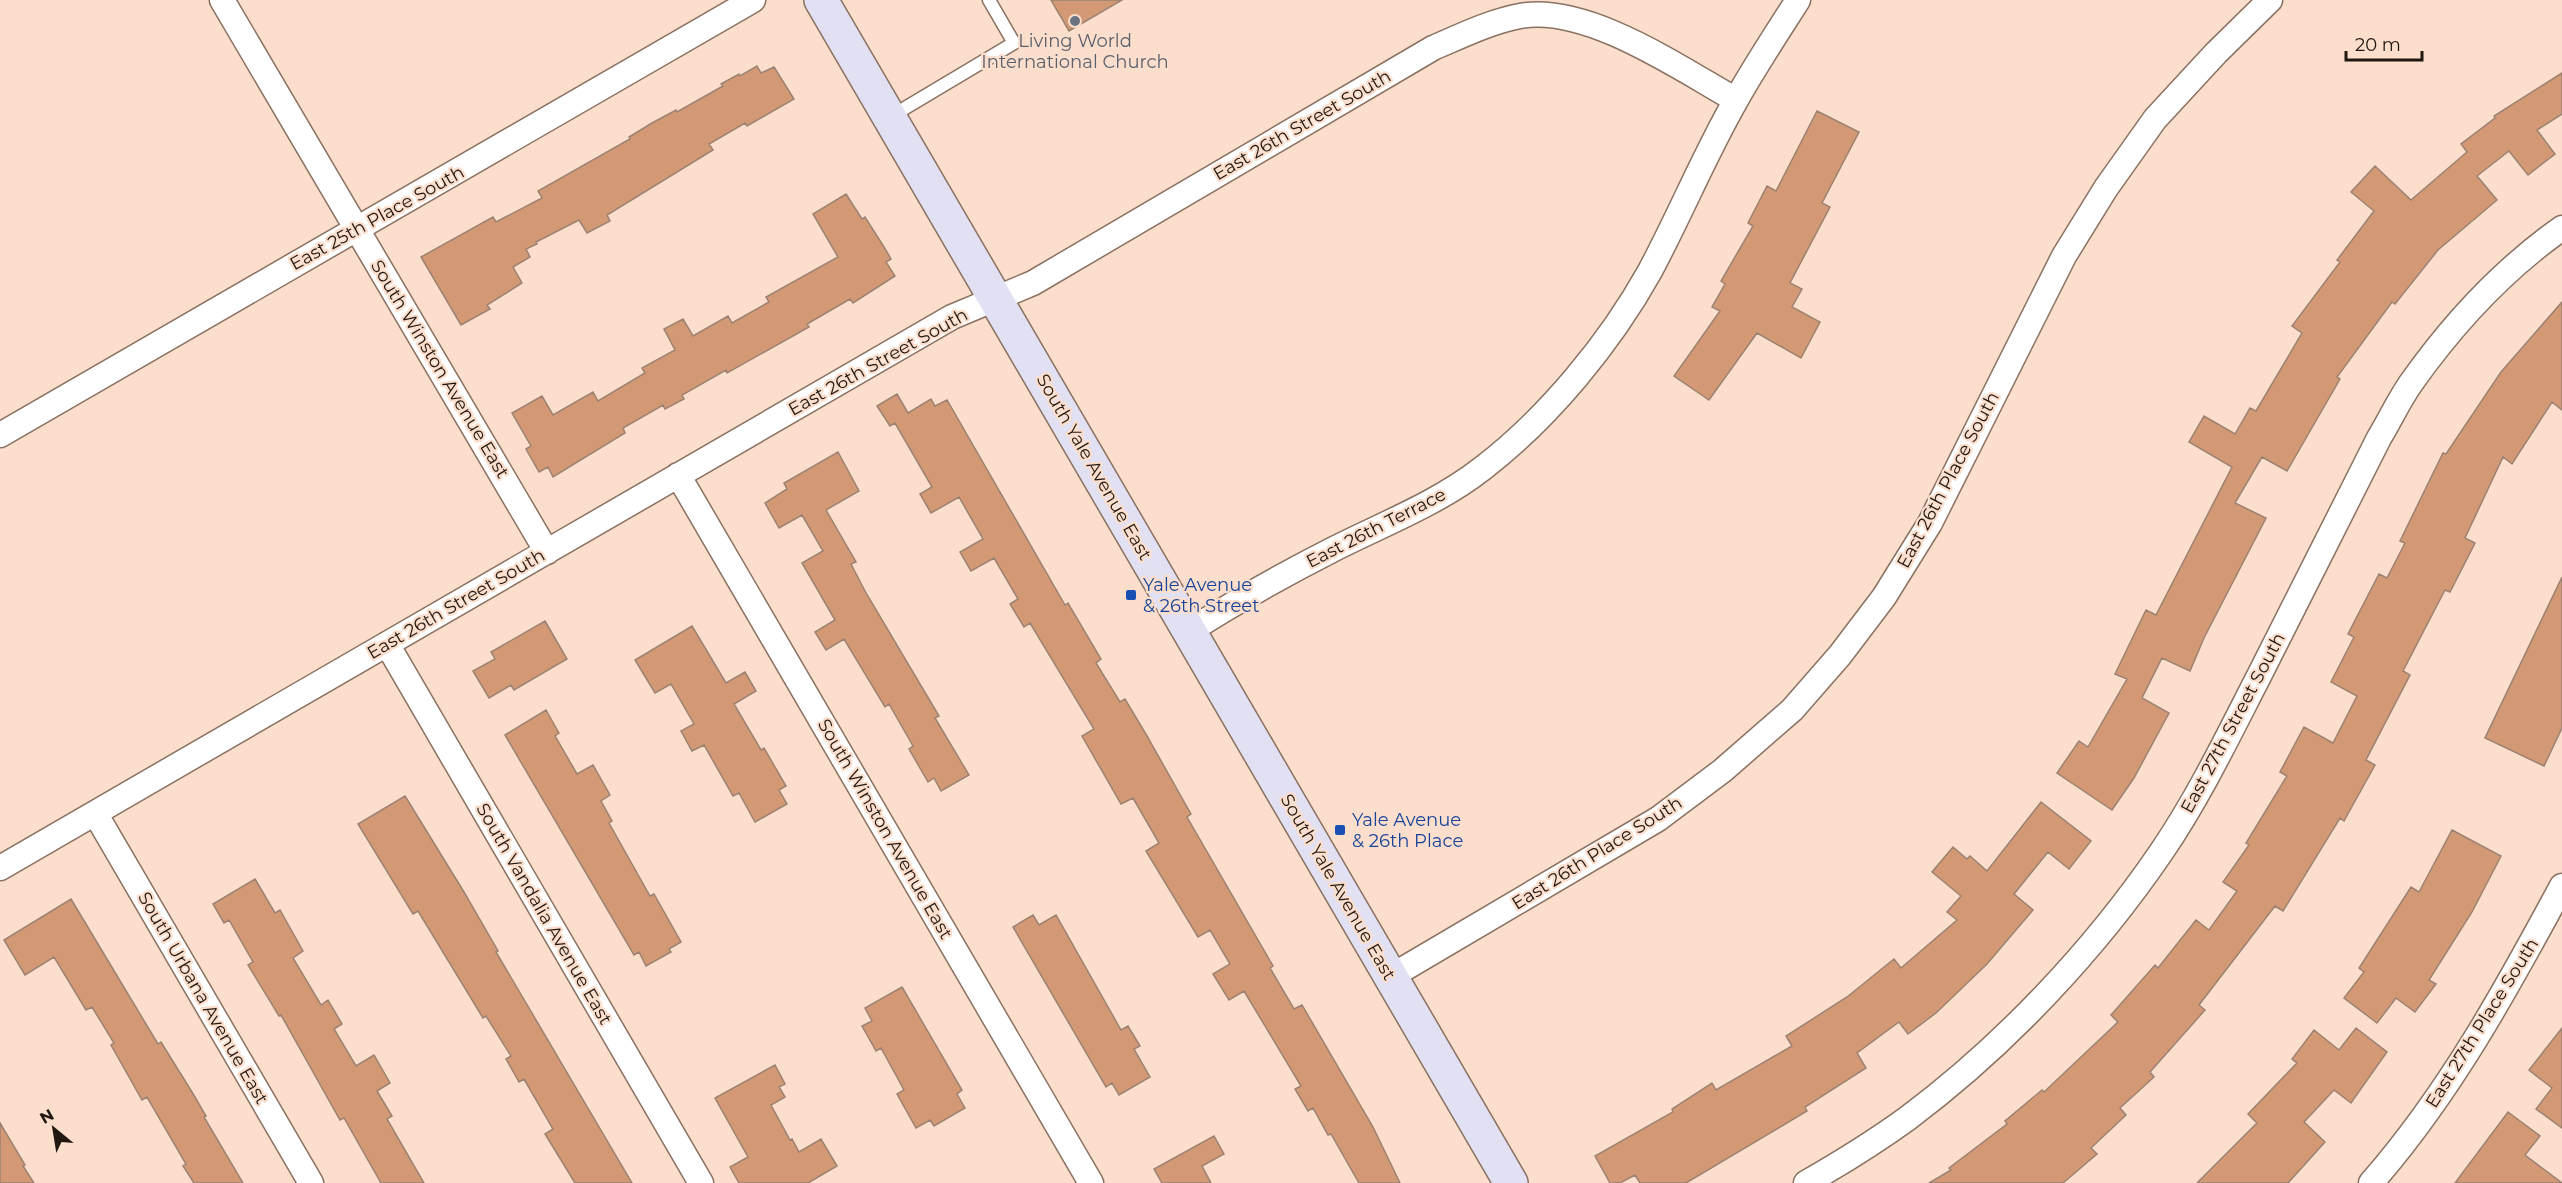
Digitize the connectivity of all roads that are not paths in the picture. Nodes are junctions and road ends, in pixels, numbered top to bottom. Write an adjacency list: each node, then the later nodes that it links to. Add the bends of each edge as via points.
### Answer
1 (222, 0): 9 (street, South Winston Avenue East)
2 (753, 0): 9 (street, East 25th Place South)
3 (821, 0): 8 (main road, South Yale Avenue East)
4 (989, 0): 8 (lane, via 1014,43)
5 (1798, 0): 7 (street)
6 (2270, 0): 20 (street, East 26th Place South, via 2155,119 2106,188 2064,256 1930,523 1884,597 1792,710 1722,771 1658,819)
7 (1736, 100): 11 (street, East 26th Street South, via 1598,27 1560,17 1521,16 1477,28 1433,48 1041,279); 15 (street, East 26th Terrace, via 1650,271 1621,319 1533,424 1483,468 1437,498 1333,550)
8 (889, 117): 11 (main road, South Yale Avenue East)
9 (356, 228): 12 (street, East 25th Place South); 14 (street, South Winston Avenue East)
10 (2562, 228): 25 (street, East 27th Street South, via 2501,280 2449,333 2410,384 2205,783 2120,907 2071,968 1954,1080 1908,1118)
11 (996, 299): 13 (street, East 26th Street South, via 952,318); 15 (main road, South Yale Avenue East)
12 (0, 435)
13 (678, 475): 14 (street, East 26th Street South); 23 (street, South Winston Avenue East)
14 (547, 552): 16 (street, East 26th Street South)
15 (1189, 631): 20 (main road, South Yale Avenue East)
16 (387, 644): 17 (street, East 26th Street South); 22 (street, South Vandalia Avenue East)
17 (95, 813): 18 (street, East 26th Street South); 21 (street, South Urbana Avenue East)
18 (0, 868)
19 (2562, 886): 26 (street, East 27th Place South, via 2510,985 2462,1063 2404,1145)
20 (1390, 977): 24 (main road, South Yale Avenue East)
21 (311, 1183)
22 (701, 1183)
23 (1091, 1183)
24 (1511, 1183)
25 (1806, 1183)
26 (2371, 1183)

